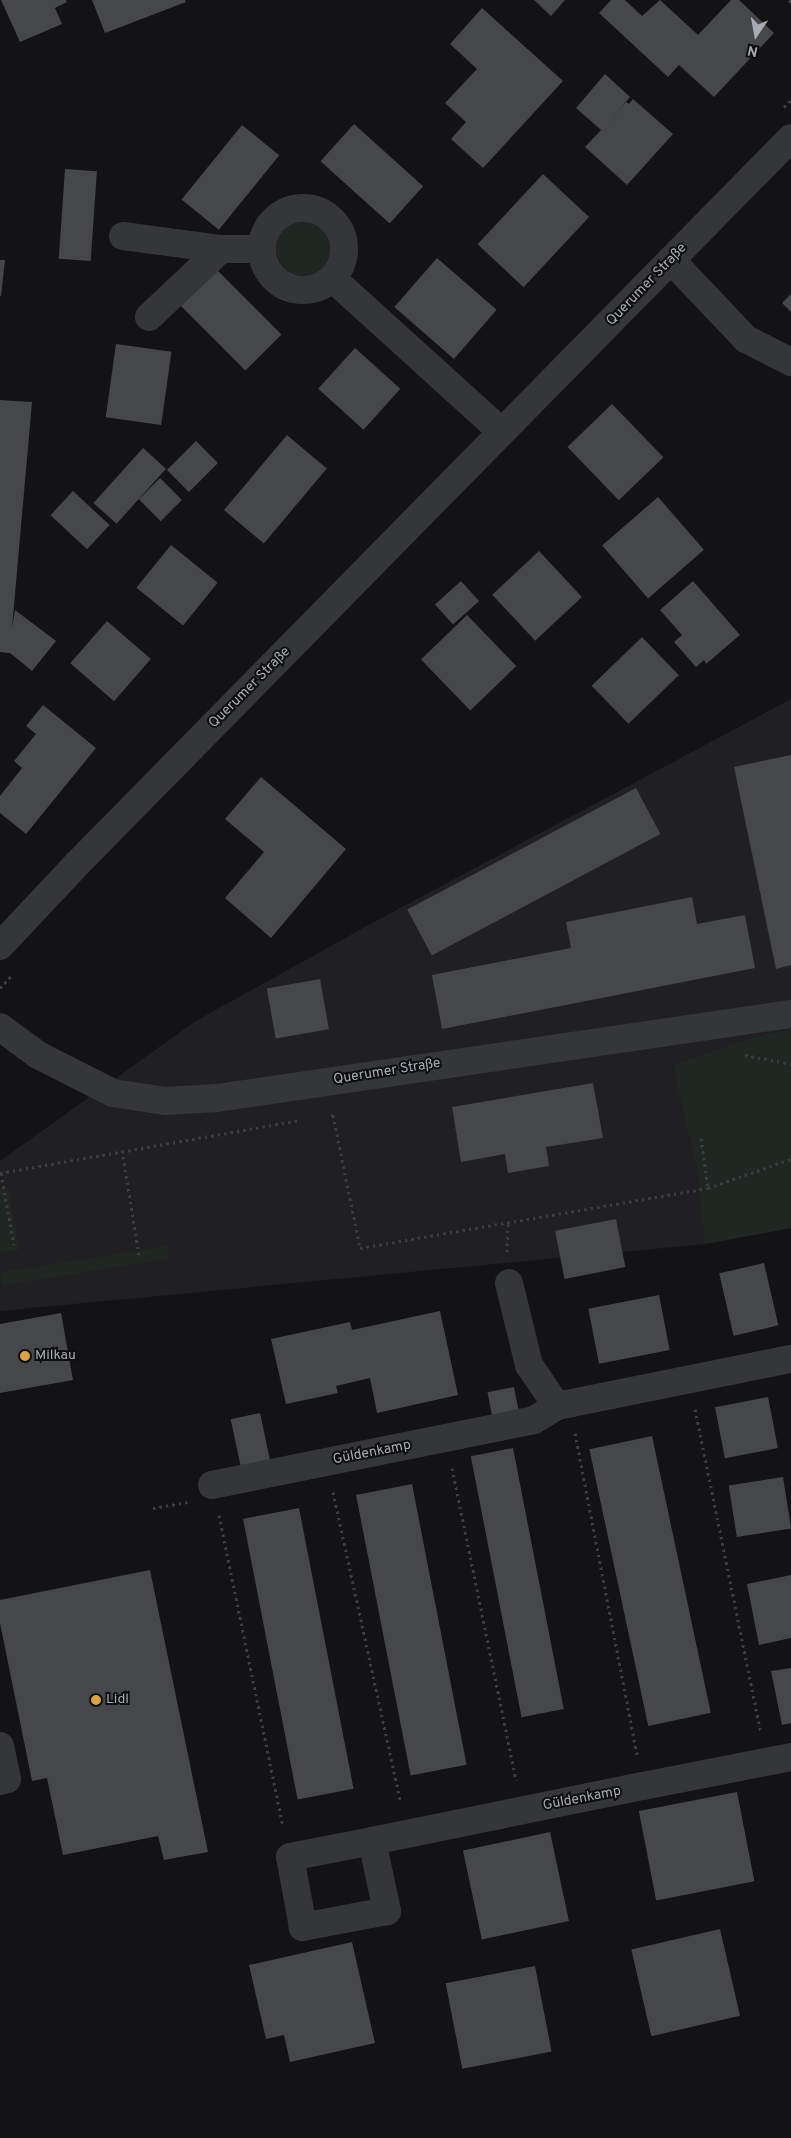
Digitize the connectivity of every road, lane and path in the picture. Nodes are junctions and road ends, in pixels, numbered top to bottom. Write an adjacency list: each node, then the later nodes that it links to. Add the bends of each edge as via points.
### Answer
1 (791, 138): 5 (street, Querumer Straße)
2 (122, 236): 3 (street)
3 (221, 249): 4 (street); 7 (street)
4 (261, 249): 6 (street, via 270,274 287,286 307,290); 6 (street, via 267,230 280,215 292,209 318,211 330,218 343,241 340,267)
5 (671, 260): 8 (street, via 746,339); 9 (street, Querumer Straße)
6 (332, 278): 9 (street)
7 (149, 317)
8 (791, 362)
9 (502, 432): 10 (street, Querumer Straße)
10 (0, 946)
11 (791, 1014): 12 (street, Querumer Straße, via 216,1098 166,1101 112,1093 45,1059)
12 (0, 1027)
13 (324, 1116): 19 (path, via 333,1115 360,1248)
14 (304, 1120): 16 (path)
15 (701, 1138): 19 (path)
16 (122, 1150): 18 (path); 21 (path)
17 (791, 1159): 19 (path)
18 (1, 1173): 20 (path)
19 (708, 1188)
20 (14, 1244)
21 (138, 1255)
22 (509, 1283): 25 (street, via 528,1366)
23 (791, 1359): 24 (street, Güldenkamp)
24 (689, 1380): 25 (street, Güldenkamp); 30 (path)
25 (563, 1405): 26 (street, Güldenkamp, via 534,1420); 32 (path)
26 (446, 1439): 27 (street, Güldenkamp); 33 (path)
27 (326, 1462): 28 (street, Güldenkamp); 34 (path)
28 (212, 1485): 36 (path)
29 (0, 1746): 31 (street, via 7,1779)
30 (779, 1759): 32 (street, Güldenkamp)
31 (0, 1781)
32 (643, 1786): 33 (street, Güldenkamp)
33 (522, 1811): 34 (street, Güldenkamp)
34 (408, 1834): 35 (street, Güldenkamp)
35 (372, 1841): 36 (street, Güldenkamp); 36 (street, via 387,1911 303,1927)
36 (290, 1858)

